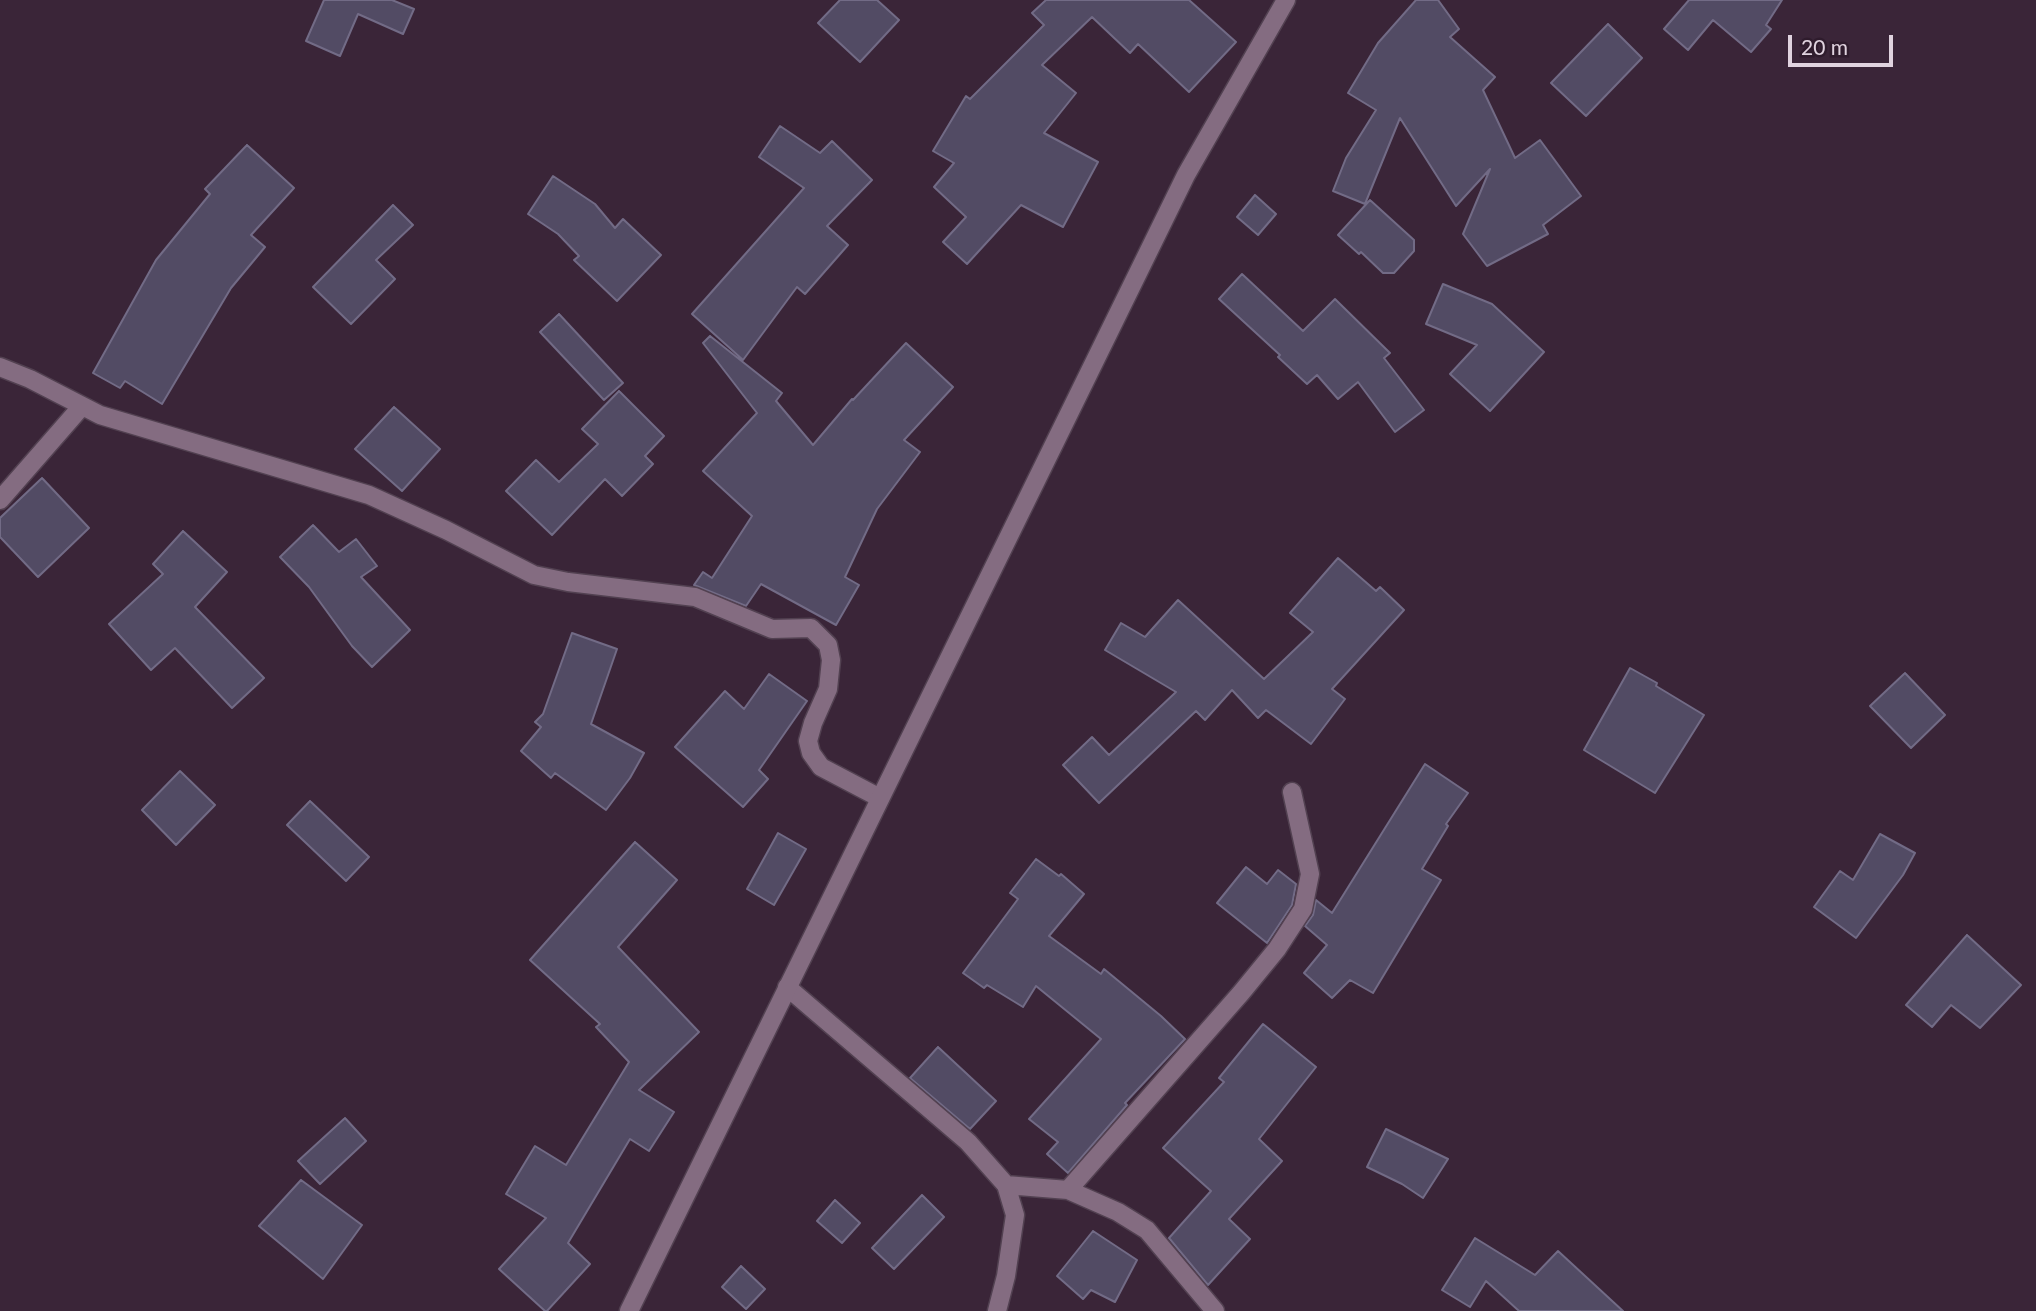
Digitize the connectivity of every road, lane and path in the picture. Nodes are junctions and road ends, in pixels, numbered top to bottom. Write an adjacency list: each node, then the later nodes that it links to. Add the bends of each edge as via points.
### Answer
1 (1286, 0): 6 (street, via 1186,175)
2 (0, 368): 3 (street)
3 (82, 406): 4 (street); 6 (street, via 140,428 369,495 534,575 695,597 772,629 811,628 828,645 831,660 828,688 808,741 811,753 821,767)
4 (0, 500)
5 (1292, 792): 9 (street, via 1310,874 1303,909 1241,993)
6 (880, 798): 7 (street)
7 (787, 987): 8 (street, via 968,1142); 10 (street)
8 (1006, 1185): 9 (street); 11 (street, via 1015,1215)
9 (1068, 1190): 12 (street, via 1147,1230)
10 (629, 1311)
11 (997, 1311)
12 (1215, 1311)

